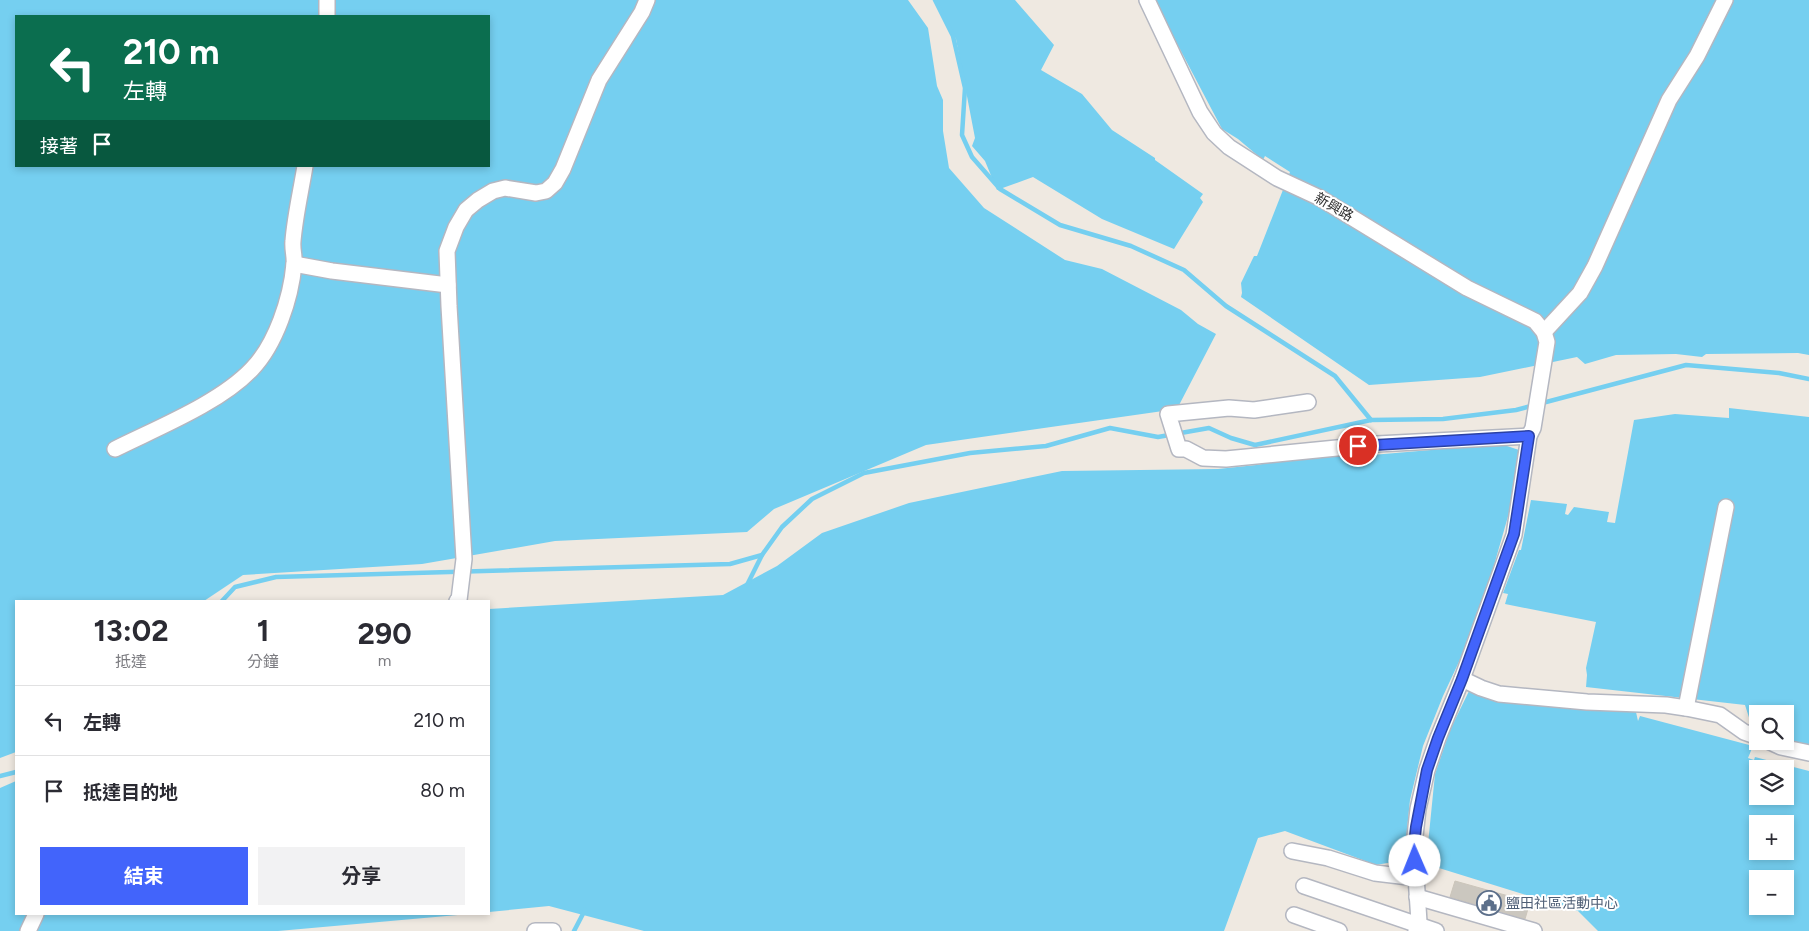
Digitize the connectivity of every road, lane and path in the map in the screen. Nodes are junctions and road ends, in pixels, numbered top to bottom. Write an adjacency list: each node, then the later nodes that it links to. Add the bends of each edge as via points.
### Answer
1 (327, 0): 5 (street)
2 (647, 0): 8 (street, via 599,80 555,183 546,191 536,193 505,188 478,200 466,210 447,251)
3 (1147, 0): 9 (street, 新興路, via 1200,112 1214,133 1229,147 1276,178 1320,198 1467,288 1534,321)
4 (1726, 0): 9 (street, via 1697,56 1669,100 1595,266 1580,293)
5 (327, 15)
6 (304, 167): 7 (street, via 293,243)
7 (294, 264): 8 (street); 12 (street, via 285,308 267,350 252,369 200,407)
8 (448, 285): 14 (street, via 464,559)
9 (1544, 332): 11 (street, via 1547,342)
10 (1308, 402): 11 (street, via 1254,410 1229,408 1168,414 1179,449 1203,458 1226,459)
11 (1531, 432): 15 (street, via 1514,534)
12 (115, 449)
13 (1726, 507): 16 (street)
14 (459, 594)
15 (1462, 679): 16 (street, via 1499,694); 21 (street, via 1427,770 1414,845)
16 (1686, 708): 17 (street, via 1720,714)
17 (1749, 734)
18 (1794, 750): 19 (street)
19 (1809, 753)
20 (1292, 851): 21 (street, via 1375,873)
21 (1417, 878): 23 (street)
22 (1304, 886): 26 (street)
23 (1417, 897): 26 (street); 32 (street)
24 (36, 915): 27 (street)
25 (1294, 915): 30 (street)
26 (1417, 928): 31 (street)
27 (28, 931)
28 (535, 931): 29 (street)
29 (553, 931)
30 (1339, 931)
31 (1436, 931)
32 (1534, 931)

